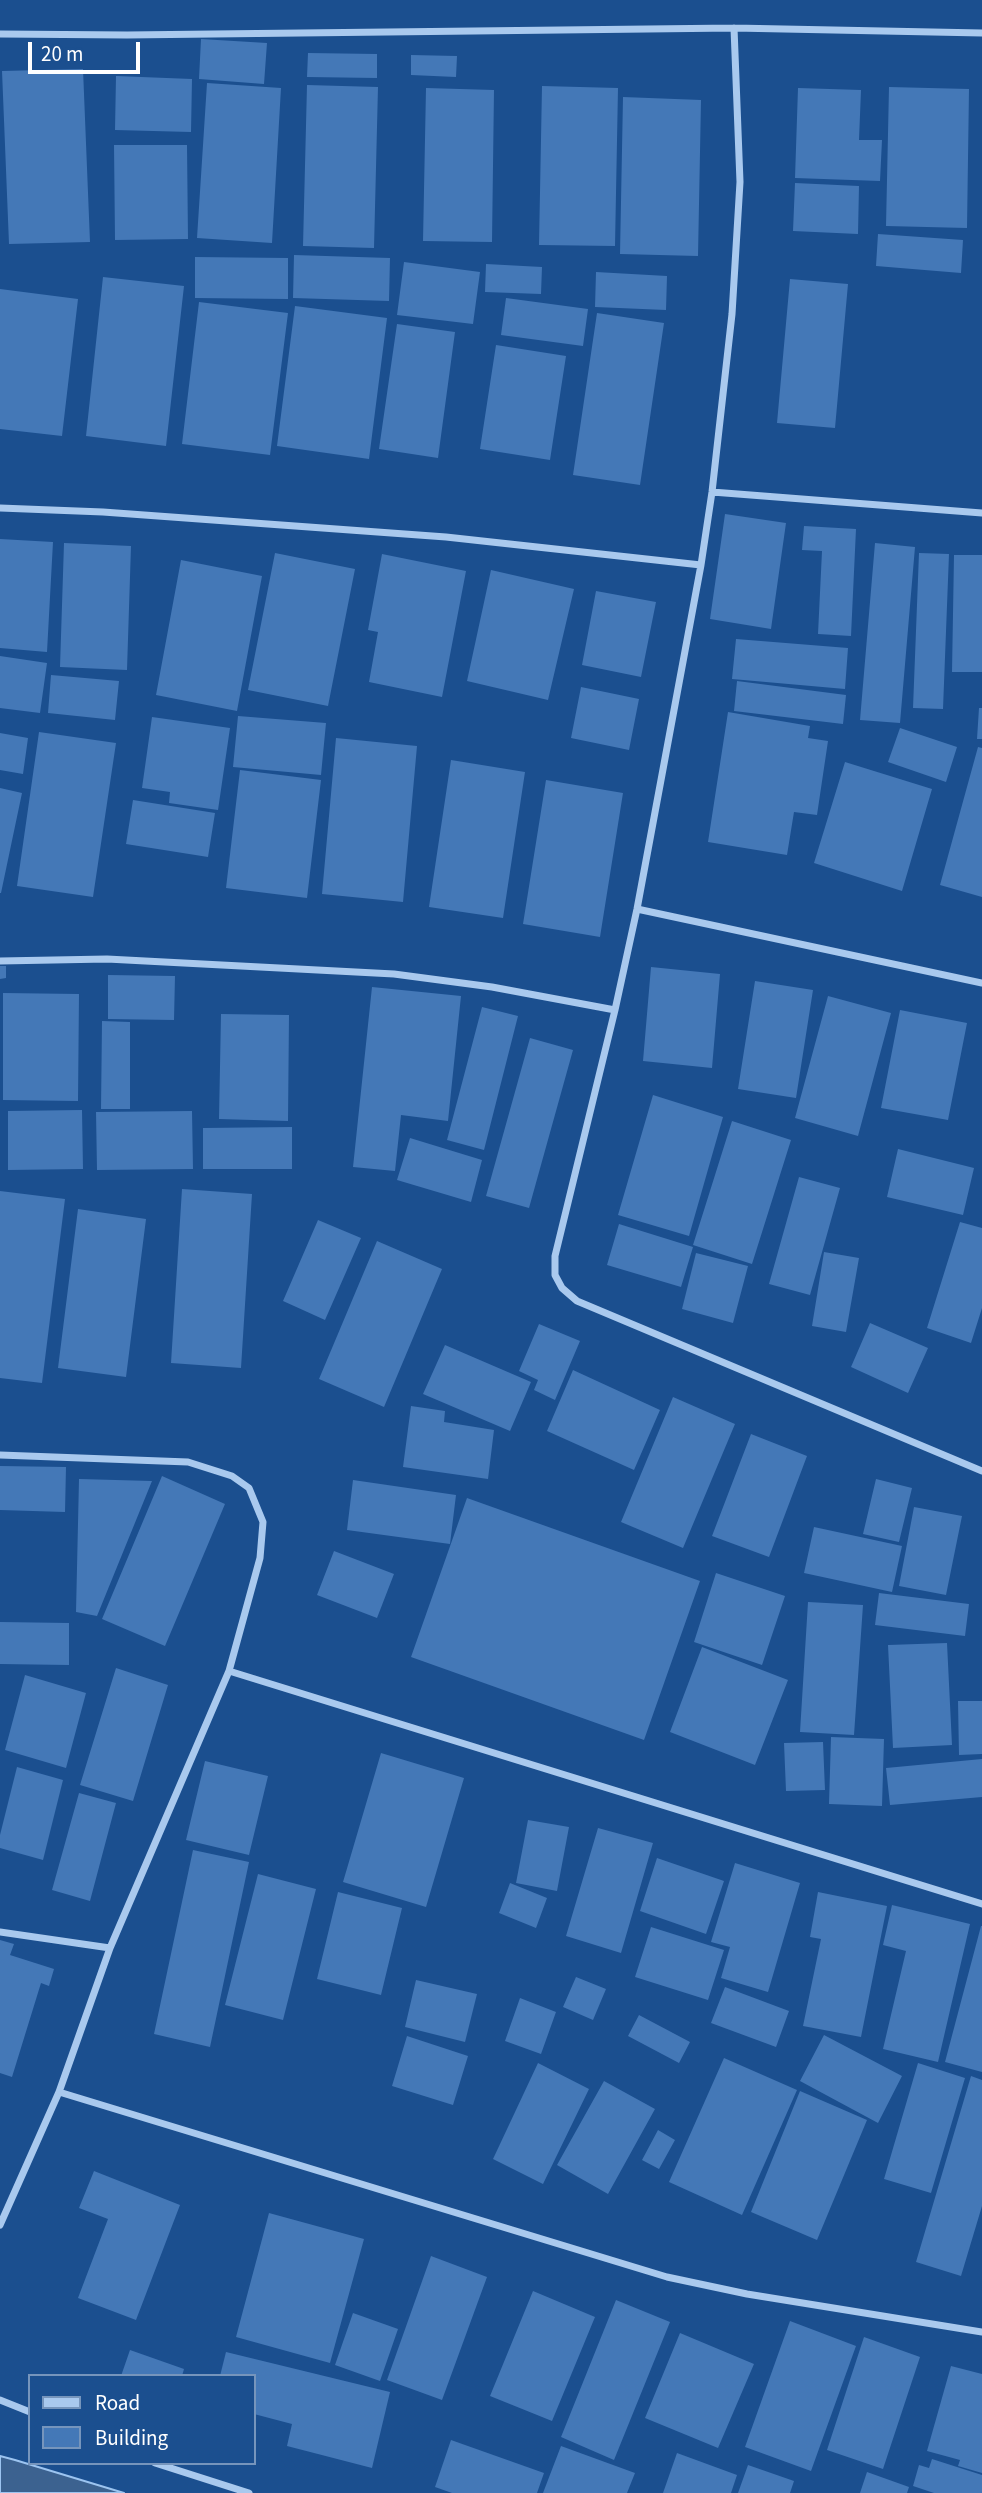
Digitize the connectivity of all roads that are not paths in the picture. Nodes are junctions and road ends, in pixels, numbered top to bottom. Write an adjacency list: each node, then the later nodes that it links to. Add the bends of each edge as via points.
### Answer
1 (734, 28): 2 (street); 3 (street); 4 (street, via 740,182 732,314)
2 (982, 33)
3 (0, 34)
4 (712, 492): 6 (street); 7 (street)
5 (0, 508): 7 (street, via 446,537)
6 (982, 513)
7 (701, 565): 8 (street)
8 (638, 909): 10 (street); 11 (street)
9 (0, 961): 11 (street, via 107,959 394,974)
10 (982, 983)
11 (615, 1010): 13 (street, via 555,1256 555,1275 562,1288 578,1301)
12 (0, 1455): 14 (street, via 188,1462 232,1476 249,1488 263,1522 260,1558)
13 (982, 1471)
14 (229, 1671): 15 (street); 17 (street)
15 (982, 1904)
16 (0, 1932): 17 (street)
17 (110, 1948): 18 (street)
18 (59, 2092): 19 (street); 20 (street, via 667,2277)
19 (0, 2225)
20 (982, 2332)
21 (0, 2400): 22 (street)
22 (28, 2411)
23 (161, 2465): 24 (street)
24 (250, 2493)

